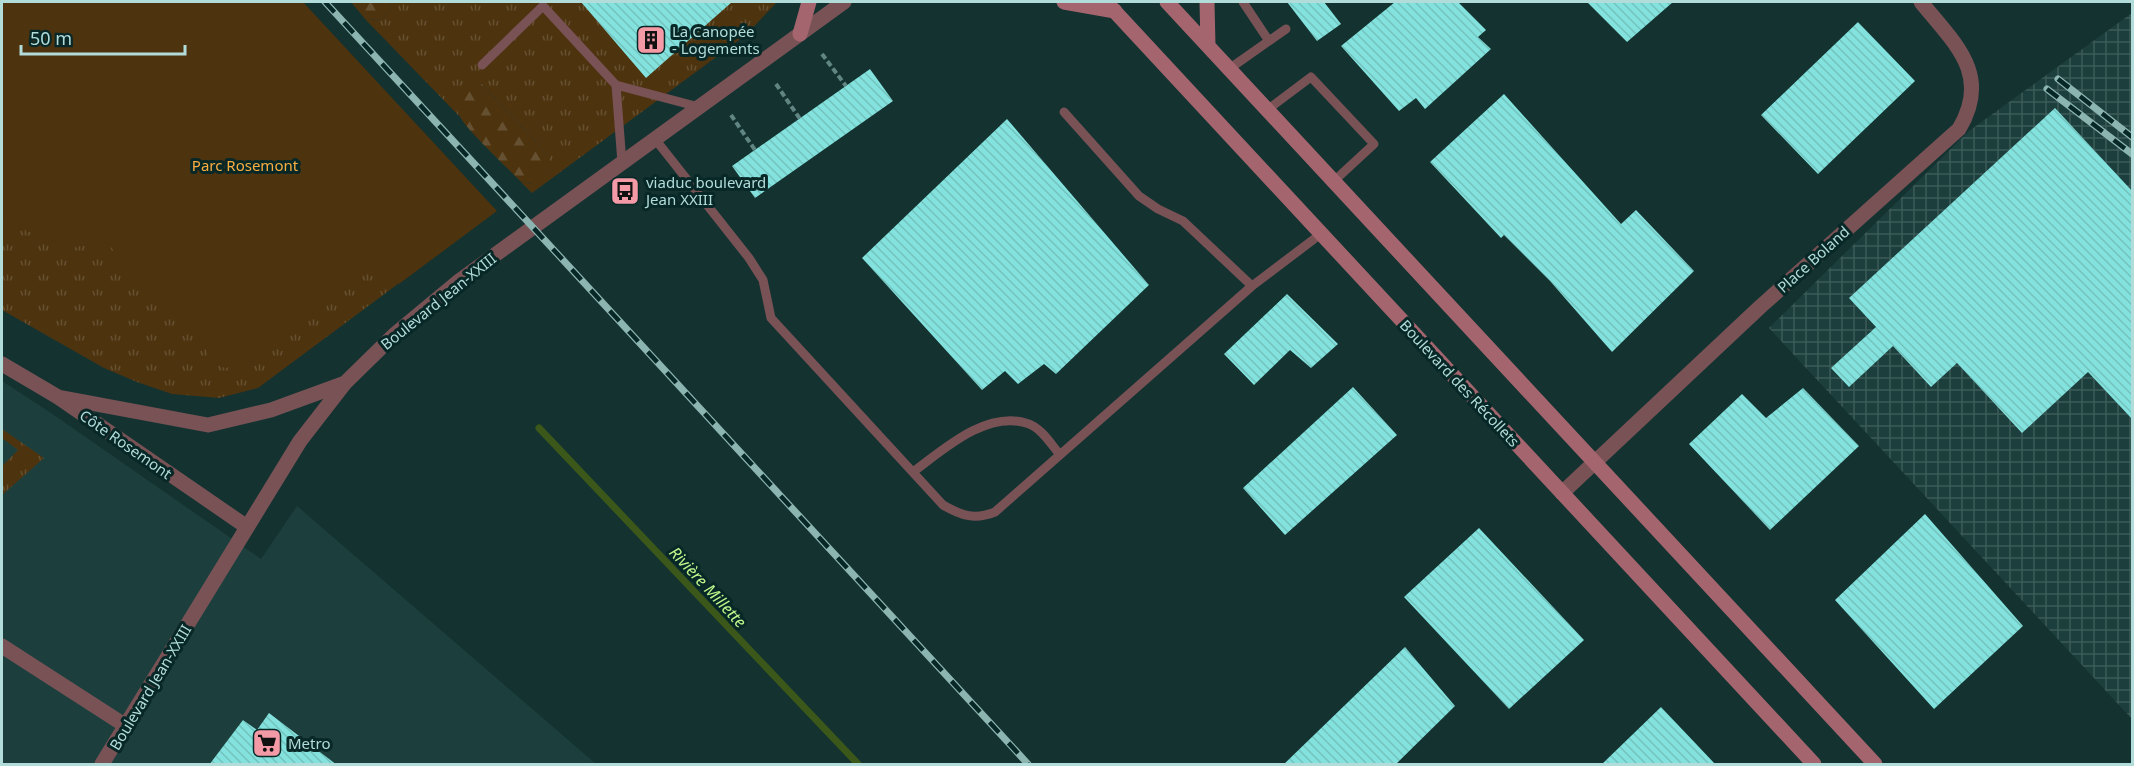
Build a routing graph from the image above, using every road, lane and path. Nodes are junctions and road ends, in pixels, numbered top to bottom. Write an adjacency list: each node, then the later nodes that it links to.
1 (809, 2): 10 (main road)
2 (844, 2): 10 (street, Boulevard Jean-XXIII)
3 (1064, 2): 8 (main road)
4 (1167, 2): 12 (main road)
5 (1207, 2): 12 (main road)
6 (1243, 2): 11 (lane)
7 (1921, 2): 34 (street, Place Boland)
8 (1110, 6): 28 (main road, Boulevard des Récollets)
9 (1286, 29): 11 (lane)
10 (800, 34): 19 (street, Boulevard Jean-XXIII)
11 (1269, 41): 15 (lane)
12 (1208, 46): 15 (main road)
13 (822, 54): 18 (path)
14 (482, 65): 17 (lane)
15 (1229, 69): 20 (main road)
16 (776, 84): 23 (path)
17 (616, 85): 19 (lane); 26 (lane)
18 (846, 87)
19 (699, 107): 24 (street, Boulevard Jean-XXIII)
20 (1267, 110): 27 (main road); 27 (lane)
21 (1064, 112): 29 (lane)
22 (731, 115): 25 (path)
23 (800, 118)
24 (656, 139): 26 (street, Boulevard Jean-XXIII); 35 (lane)
25 (755, 150)
26 (622, 163): 31 (street, Boulevard Jean-XXIII)
27 (1334, 182): 34 (main road)
28 (1322, 233): 29 (lane); 36 (main road, Boulevard des Récollets)
29 (1252, 286): 33 (lane)
30 (2, 364): 32 (street, Côte Rosemont)
31 (345, 383): 32 (street); 37 (street, Boulevard Jean-XXIII)
32 (58, 397): 37 (street, Côte Rosemont)
33 (1060, 455): 35 (lane); 35 (lane)
34 (1594, 462): 36 (street, Place Boland); 42 (main road)
35 (913, 472)
36 (1562, 493): 41 (main road, Boulevard des Récollets)
37 (247, 528): 39 (street, Boulevard Jean-XXIII)
38 (2, 646): 39 (street)
39 (126, 726): 40 (street, Boulevard Jean-XXIII)
40 (102, 765)
41 (1814, 765)
42 (1875, 765)

